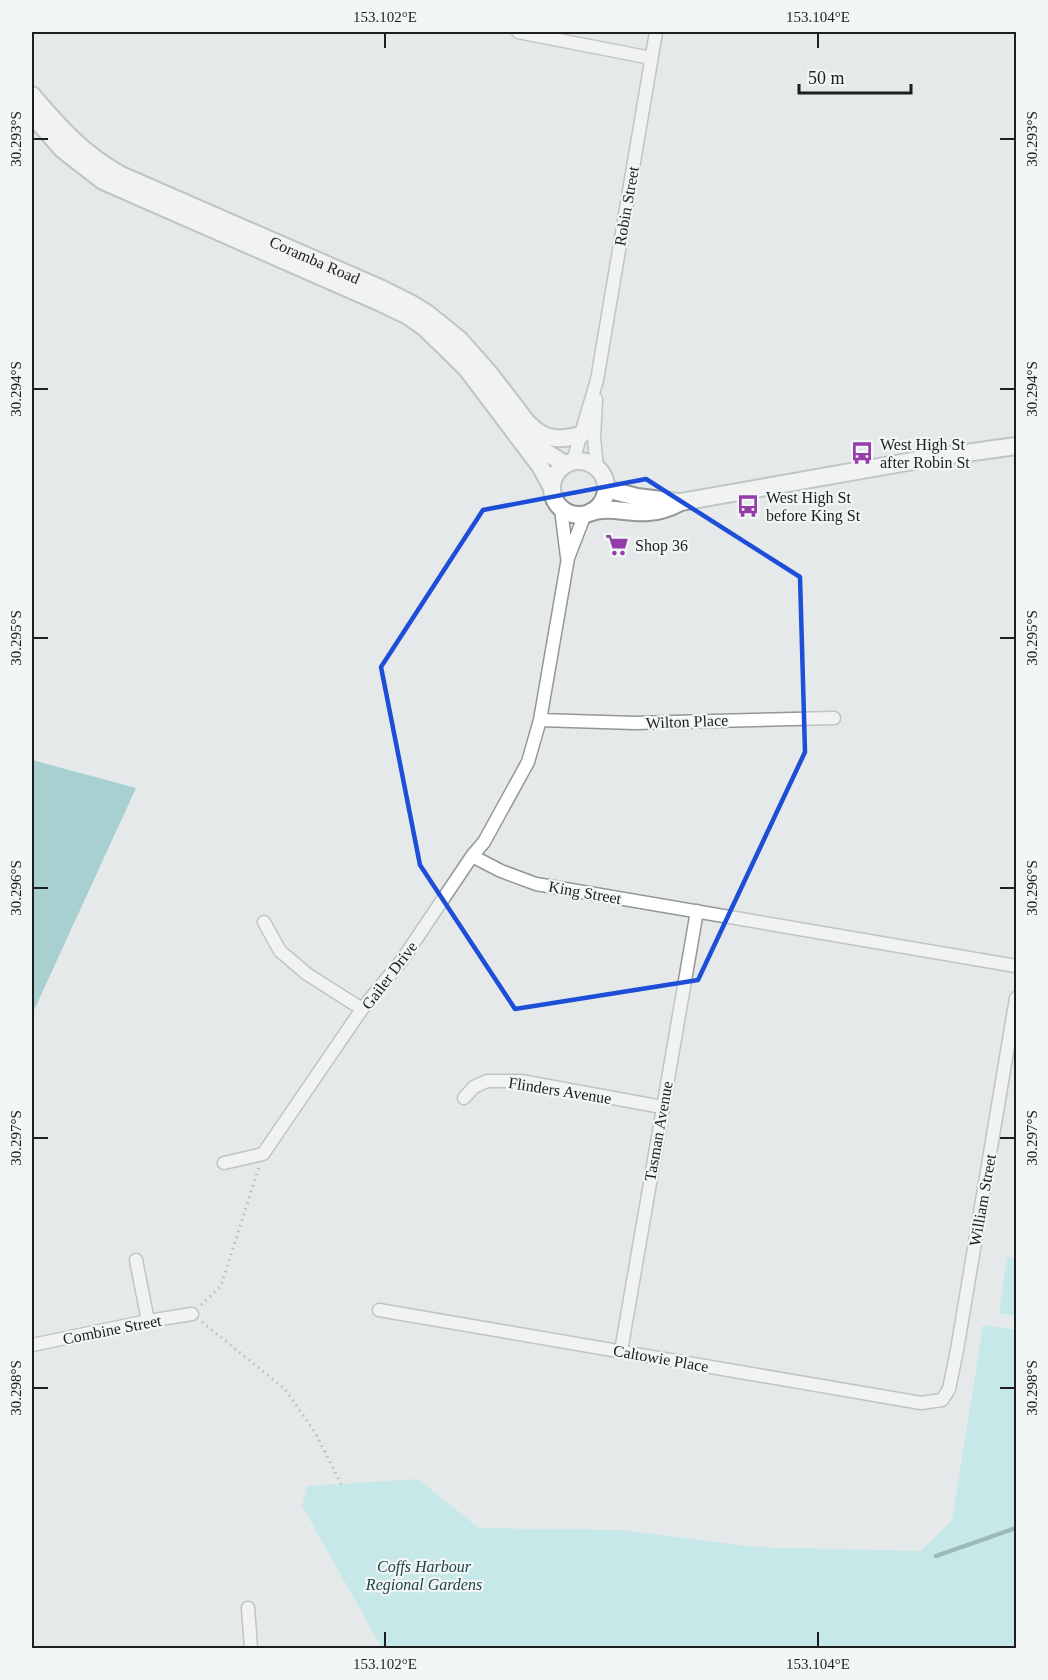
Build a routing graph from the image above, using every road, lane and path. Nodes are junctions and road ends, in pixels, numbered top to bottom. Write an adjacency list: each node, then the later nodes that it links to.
1 (518, 32): 3 (street)
2 (656, 32): 3 (street, Robin Street)
3 (651, 58): 6 (street, Robin Street)
4 (32, 95): 7 (main road, Coramba Road)
5 (32, 115): 12 (main road, Coramba Road)
6 (597, 380): 8 (street, Robin Street); 11 (street, Robin Street)
7 (529, 425): 8 (main road); 10 (main road, Coramba Road)
8 (581, 435): 10 (street, Robin Street)
9 (1017, 446): 14 (main road)
10 (569, 463): 11 (main road); 12 (main road)
11 (597, 468): 13 (main road)
12 (552, 486): 15 (main road)
13 (606, 489): 14 (main road); 16 (main road)
14 (681, 502): 16 (main road)
15 (561, 508): 16 (main road); 17 (street)
16 (588, 513): 17 (street)
17 (568, 558): 19 (street)
18 (834, 718): 19 (street, Wilton Place)
19 (540, 720): 20 (street)
20 (472, 856): 21 (street, King Street); 25 (street, Gailer Drive)
21 (697, 911): 23 (street, King Street); 27 (street, Tasman Avenue)
22 (264, 922): 25 (street)
23 (1017, 966)
24 (1017, 998): 36 (street, William Street)
25 (362, 1009): 28 (street, Gailer Drive)
26 (464, 1098): 27 (street, Flinders Avenue)
27 (662, 1107): 35 (street, Tasman Avenue)
28 (263, 1154): 29 (street); 32 (path)
29 (224, 1163)
30 (136, 1260): 33 (street)
31 (379, 1310): 35 (street, Caltowie Place)
32 (192, 1314): 33 (street, Combine Street); 37 (path)
33 (148, 1321): 34 (street, Combine Street)
34 (32, 1345)
35 (621, 1351): 36 (street, Caltowie Place)
36 (942, 1400)
37 (341, 1484)
38 (248, 1608): 39 (street)
39 (251, 1648)

